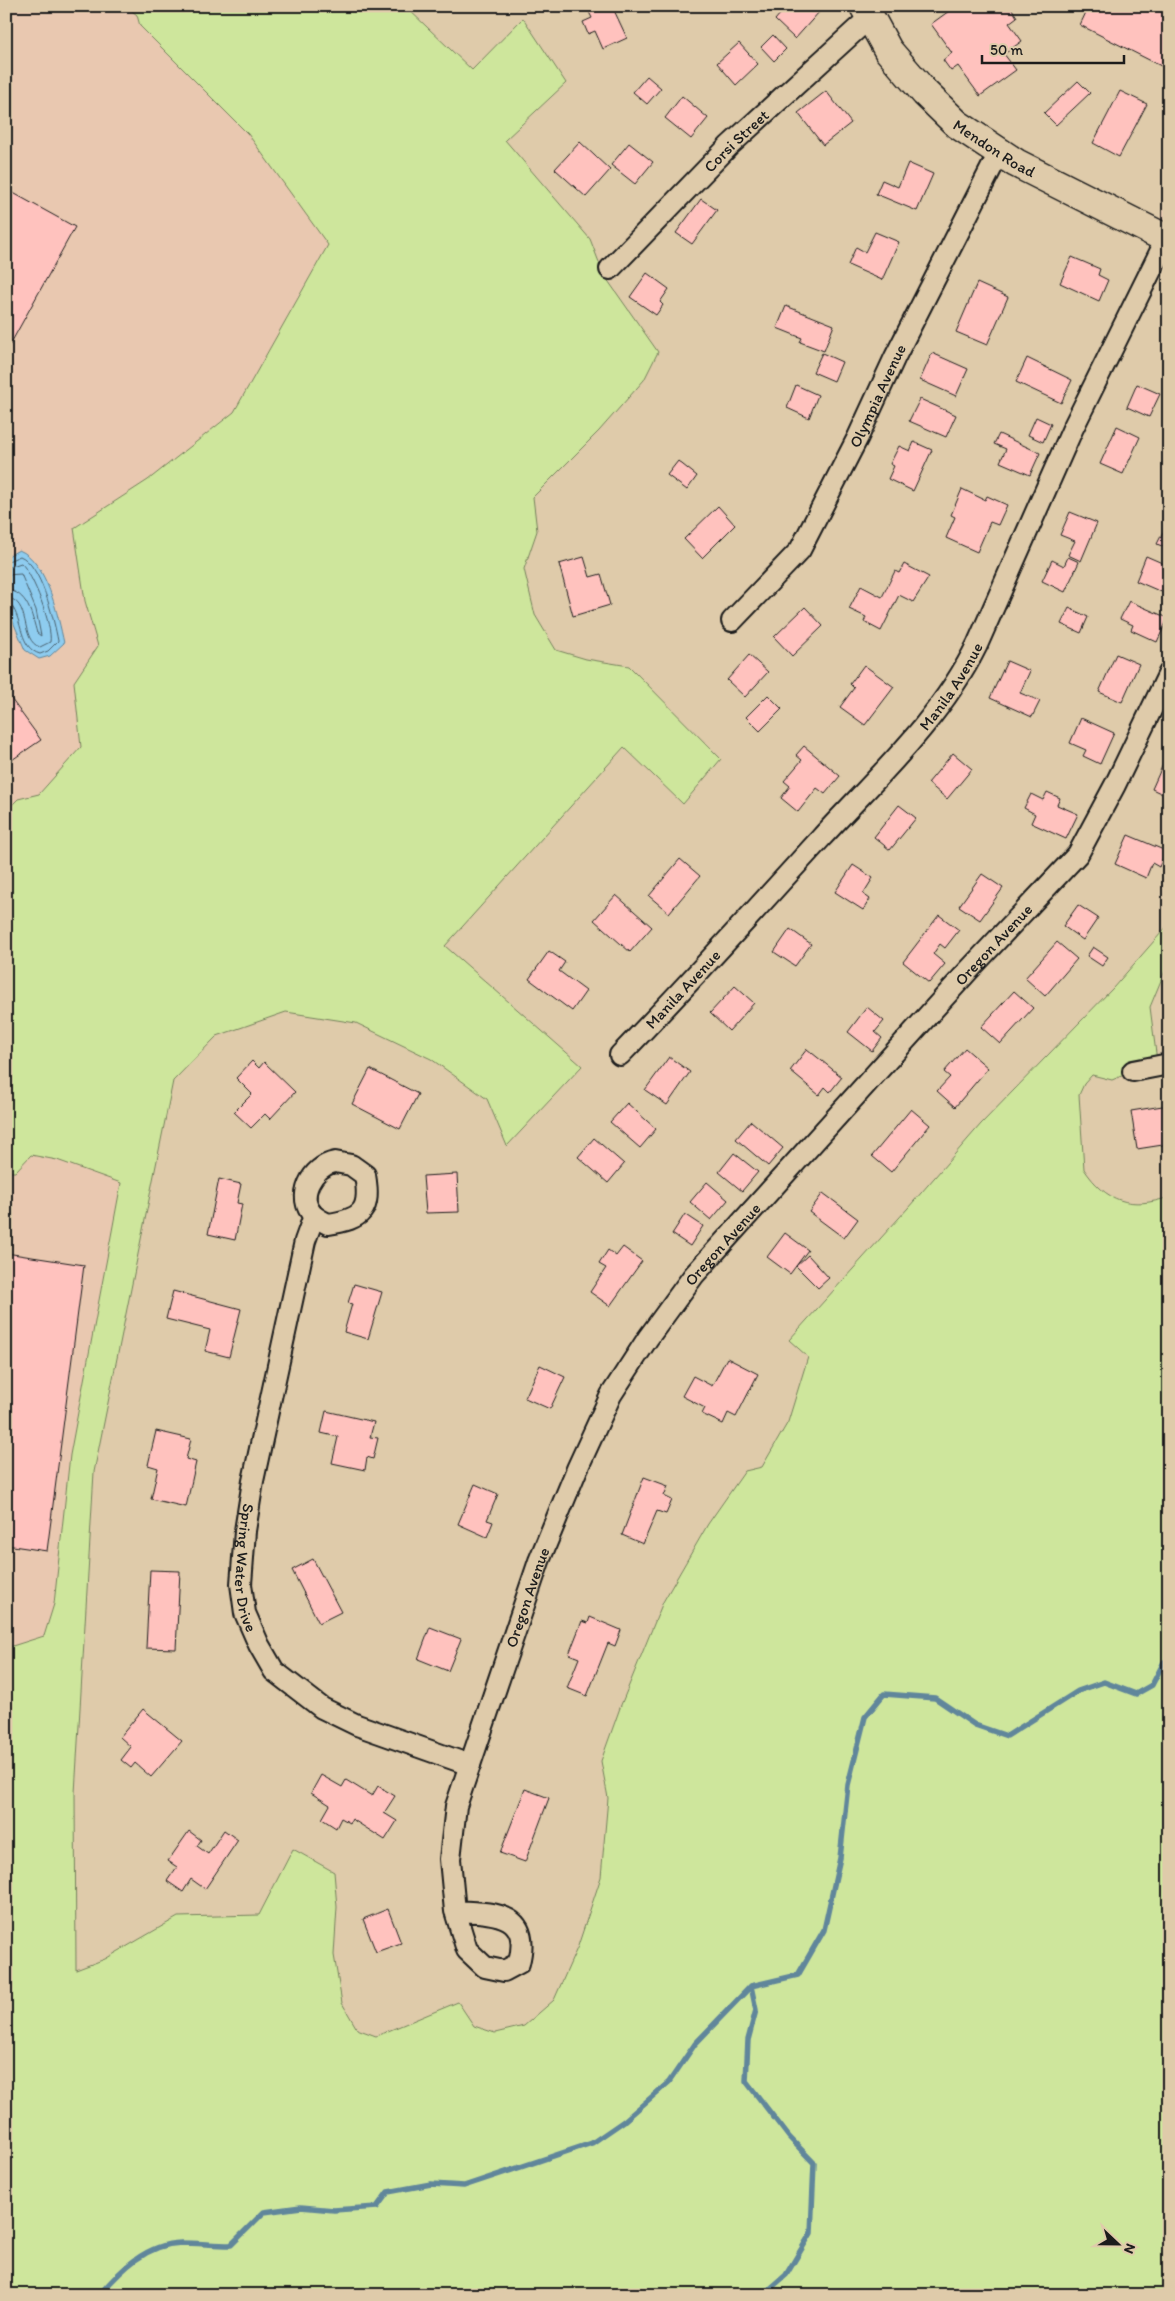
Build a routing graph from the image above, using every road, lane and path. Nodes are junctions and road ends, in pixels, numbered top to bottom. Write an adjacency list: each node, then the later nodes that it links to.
1 (866, 12): 2 (main road, Mendon Road); 4 (street, Corsi Street)
2 (999, 153): 3 (main road, Mendon Road); 5 (street, Olympia Avenue)
3 (1168, 238): 7 (street, Manila Avenue)
4 (610, 268)
5 (732, 621)
6 (1169, 673): 11 (street, Oregon Avenue)
7 (620, 1055)
8 (1169, 1064): 9 (street)
9 (1133, 1071)
10 (314, 1216): 11 (street, Spring Water Drive)
11 (470, 1765): 12 (street, Oregon Avenue)
12 (455, 1911)

